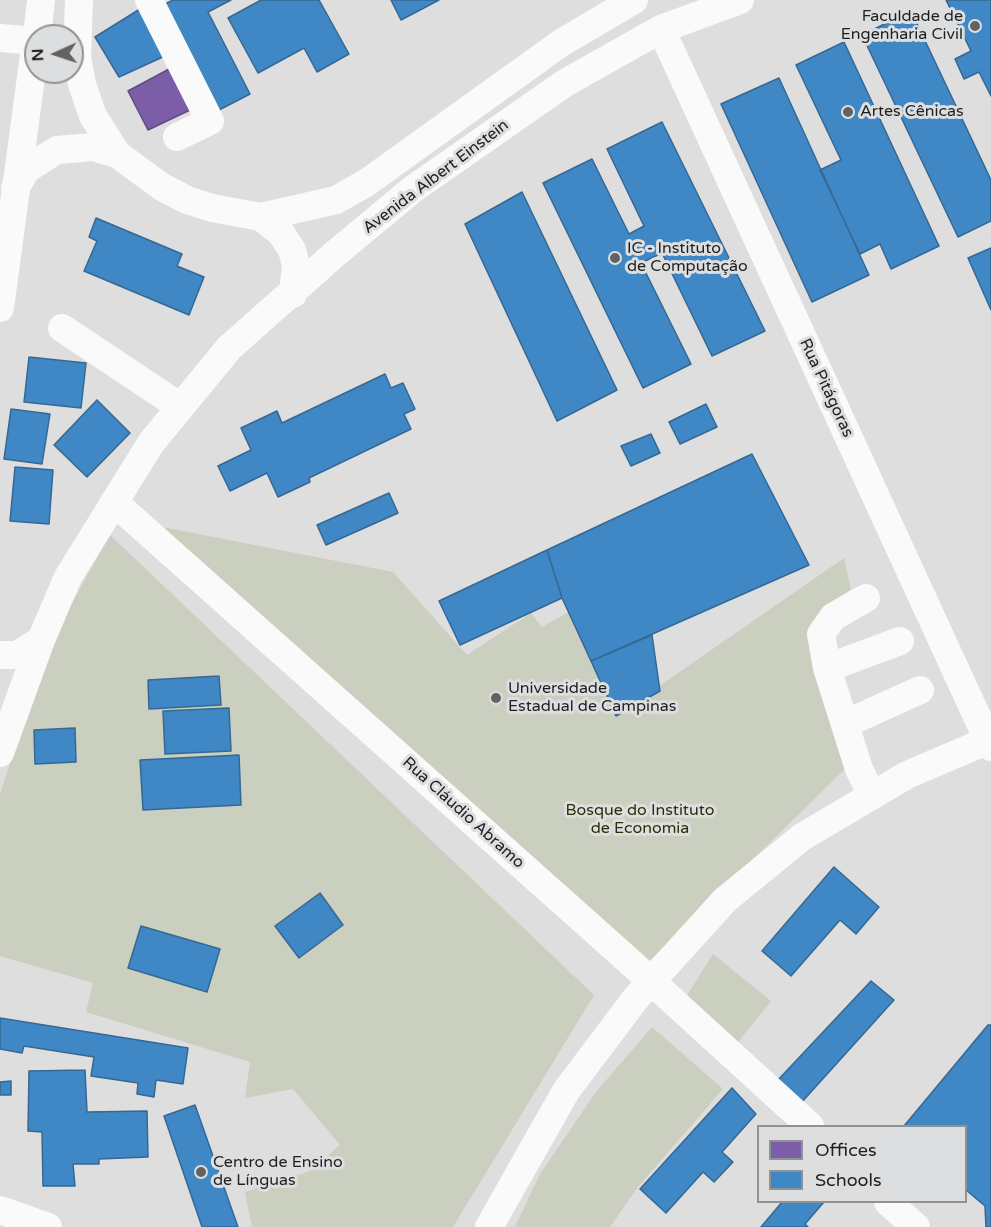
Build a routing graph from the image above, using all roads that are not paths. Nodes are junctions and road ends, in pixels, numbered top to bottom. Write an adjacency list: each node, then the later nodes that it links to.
1 (41, 0): 8 (street)
2 (79, 0): 15 (street)
3 (149, 0): 14 (street)
4 (634, 0): 7 (street)
5 (740, 0): 6 (street, Avenida Albert Einstein)
6 (713, 4): 9 (street, Avenida Albert Einstein)
7 (604, 18): 12 (street); 16 (street)
8 (38, 24)
9 (661, 29): 12 (street, Avenida Albert Einstein); 32 (street, Rua Pitágoras)
10 (0, 38): 11 (street)
11 (24, 39)
12 (626, 48): 18 (street, Avenida Albert Einstein)
13 (29, 84): 17 (street)
14 (177, 137)
15 (117, 154): 17 (street); 19 (street)
16 (396, 159): 18 (street); 19 (street)
17 (14, 189): 21 (street)
18 (413, 189): 20 (street, Avenida Albert Einstein)
19 (261, 218): 20 (street)
20 (293, 294): 23 (street, Avenida Albert Einstein)
21 (0, 308)
22 (62, 328): 23 (street)
23 (179, 406): 24 (street, Avenida Albert Einstein)
24 (114, 502): 26 (street, Avenida Albert Einstein); 35 (street, Rua Cláudio Abramo)
25 (866, 598): 29 (street)
26 (41, 640): 28 (street); 33 (street, Avenida Albert Einstein)
27 (900, 641): 29 (street)
28 (0, 655)
29 (827, 668): 31 (street)
30 (920, 690): 31 (street)
31 (845, 724): 34 (street)
32 (990, 742): 34 (street)
33 (0, 753)
34 (872, 796): 35 (street)
35 (651, 980): 36 (street, Rua Cláudio Abramo); 40 (street)
36 (809, 1125)
37 (889, 1203): 41 (street)
38 (0, 1210): 39 (street)
39 (48, 1227)
40 (489, 1227)
41 (916, 1227)

